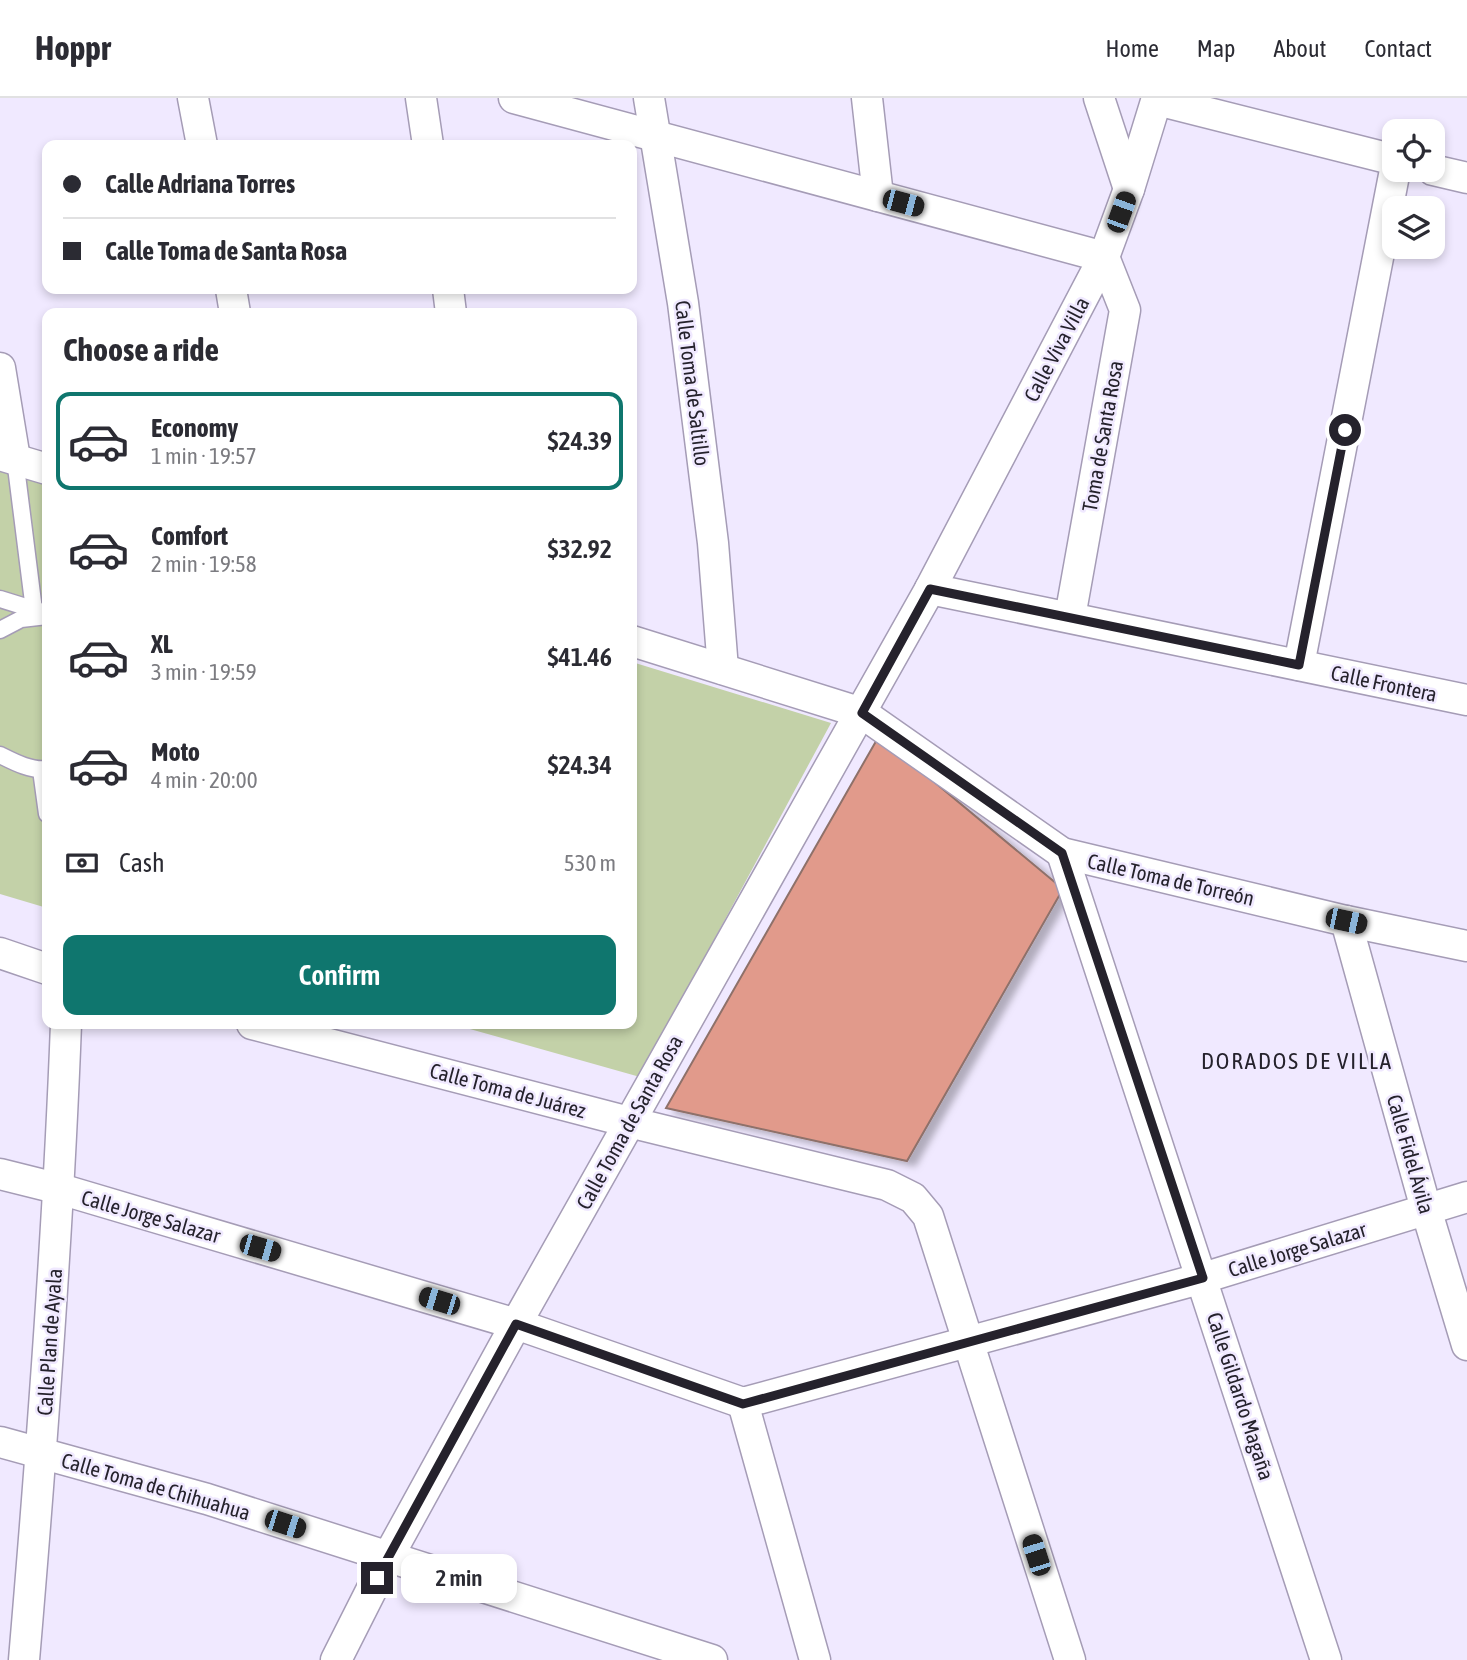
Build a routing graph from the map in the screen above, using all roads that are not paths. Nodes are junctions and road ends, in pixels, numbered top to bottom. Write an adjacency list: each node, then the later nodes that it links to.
1 (193, 98): 9 (street)
2 (421, 98): 10 (street)
3 (514, 98): 8 (street)
4 (649, 98): 8 (street, Calle Toma de Saltillo)
5 (867, 98): 16 (street)
6 (1099, 98): 15 (street)
7 (1157, 99): 11 (street); 15 (street, Calle Viva Villa)
8 (654, 136): 16 (street); 30 (street, Calle Toma de Saltillo)
9 (201, 140)
10 (427, 140)
11 (1382, 157)
12 (1445, 173): 13 (street)
13 (1467, 178)
14 (1393, 182): 29 (street)
15 (1129, 189): 17 (street, Calle Viva Villa)
16 (878, 196): 17 (street)
17 (1104, 257): 21 (street, Calle Viva Villa); 26 (street, Toma de Santa Rosa)
18 (0, 368): 19 (street)
19 (7, 457): 20 (street); 23 (lane)
20 (42, 468)
21 (930, 589): 26 (street, Calle Frontera); 32 (street, Calle Toma de Santa Rosa)
22 (0, 599): 24 (lane)
23 (42, 609)
24 (42, 613)
25 (42, 613): 27 (lane)
26 (1070, 617): 29 (street, Calle Frontera)
27 (0, 629)
28 (637, 643): 30 (street, Calle Toma de Torreón)
29 (1299, 665): 31 (street, Calle Frontera)
30 (723, 669): 32 (street, Calle Toma de Torreón)
31 (1467, 699)
32 (862, 713): 35 (street, Calle Toma de Torreón); 42 (street, Calle Toma de Santa Rosa)
33 (5, 759): 34 (lane)
34 (42, 768)
35 (1062, 853): 36 (street, Calle Toma de Torreón); 47 (street, Calle Gildardo Magaña)
36 (1346, 921): 37 (street, Calle Toma de Torreón); 46 (street, Calle Fidel Ávila)
37 (1467, 946)
38 (0, 953): 39 (street)
39 (42, 967)
40 (66, 1029): 44 (street, Calle Plan de Ayala)
41 (271, 1029): 42 (street, Calle Toma de Juárez)
42 (629, 1122): 48 (street, Calle Toma de Santa Rosa); 49 (street, Calle Toma de Juárez)
43 (0, 1174): 44 (street, Calle Jorge Salazar)
44 (60, 1189): 48 (street, Calle Jorge Salazar); 53 (street, Calle Plan de Ayala)
45 (1467, 1197): 46 (street, Calle Jorge Salazar)
46 (1426, 1209): 47 (street, Calle Jorge Salazar); 50 (street, Calle Fidel Ávila)
47 (1203, 1278): 49 (street, Calle Jorge Salazar); 60 (street, Calle Gildardo Magaña)
48 (516, 1324): 51 (street, Calle Jorge Salazar); 54 (street, Calle Toma de Santa Rosa)
49 (968, 1343): 51 (street, Calle Jorge Salazar); 59 (street, Calle Toma de Juárez)
50 (1467, 1345)
51 (743, 1404): 58 (street)
52 (0, 1441): 53 (street, Calle Toma de Chihuahua)
53 (42, 1454): 54 (street, Calle Toma de Chihuahua); 55 (street, Calle Plan de Ayala)
54 (388, 1557): 56 (street, Calle Toma de Santa Rosa); 57 (street, Calle Toma de Chihuahua)
55 (24, 1660)
56 (336, 1660)
57 (712, 1660)
58 (815, 1660)
59 (1070, 1660)
60 (1326, 1660)

